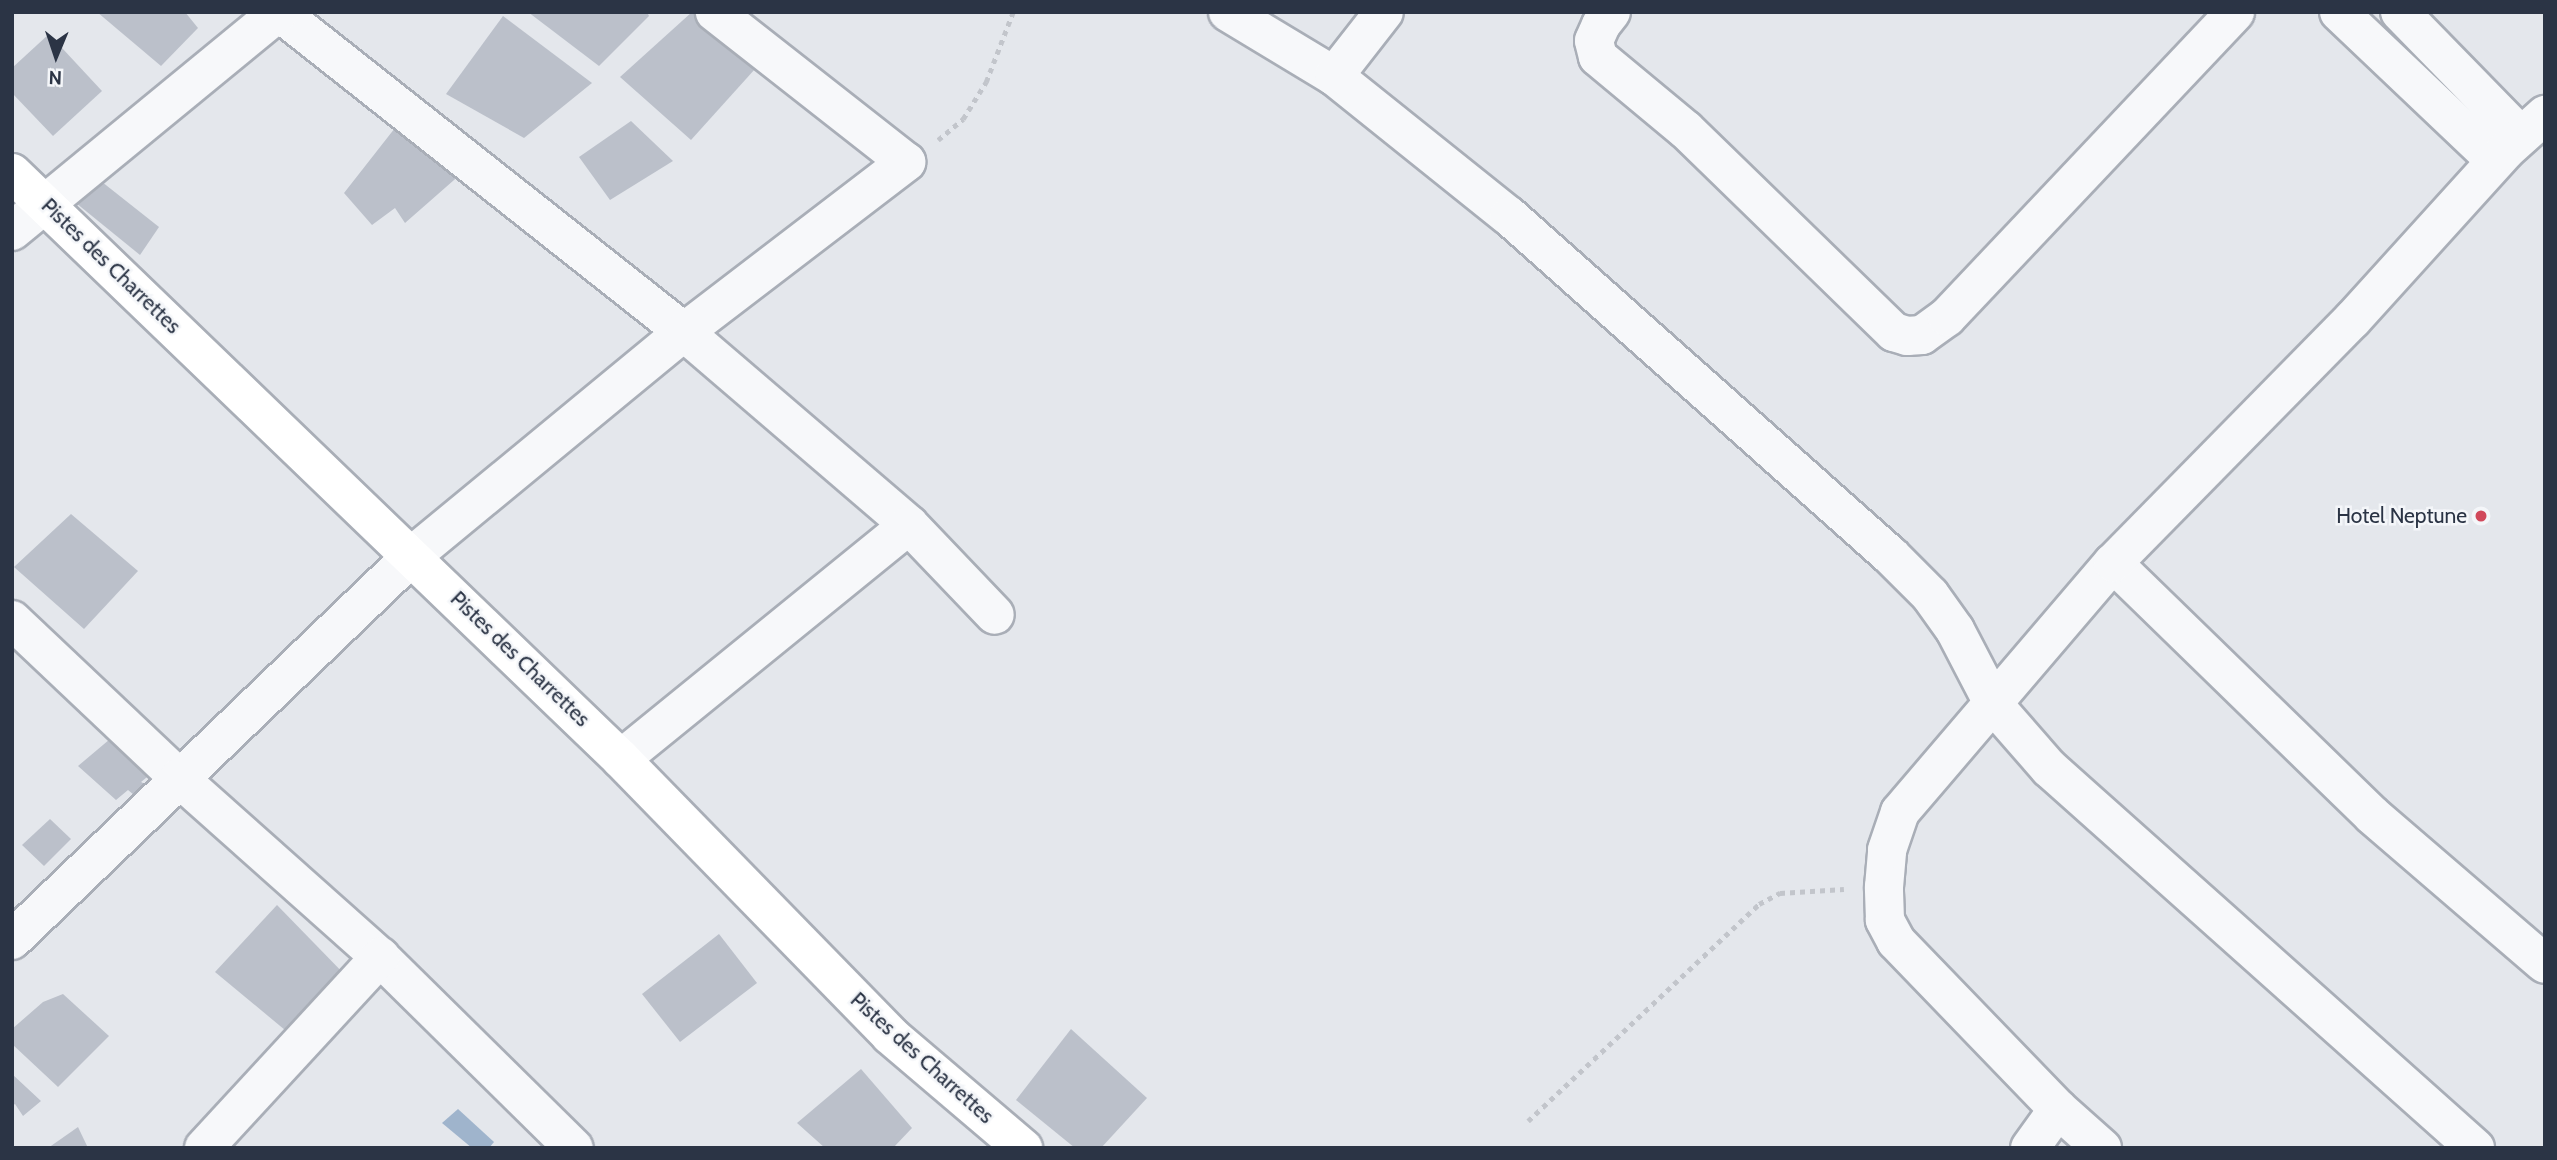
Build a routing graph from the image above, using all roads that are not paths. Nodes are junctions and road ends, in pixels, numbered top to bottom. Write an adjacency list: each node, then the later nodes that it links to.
1 (279, 12): 12 (street); 14 (street)
2 (715, 12): 14 (street)
3 (1228, 12): 9 (street)
4 (1384, 12): 9 (street)
5 (1611, 12): 6 (street)
6 (2235, 12)
7 (2339, 12): 10 (street)
8 (2400, 12): 10 (street)
9 (1334, 76): 20 (street)
10 (2521, 137): 17 (street)
11 (12, 173): 12 (main road, Pistes des Charrettes)
12 (45, 202): 13 (street); 16 (main road, Pistes des Charrettes)
13 (12, 231)
14 (684, 332): 15 (street); 16 (street)
15 (909, 524): 18 (street); 21 (street)
16 (414, 555): 21 (main road, Pistes des Charrettes); 22 (street)
17 (2113, 563): 20 (street); 25 (street)
18 (995, 615)
19 (12, 620): 22 (street)
20 (1994, 705): 26 (street); 32 (street)
21 (621, 759): 29 (main road, Pistes des Charrettes)
22 (178, 778): 23 (street); 24 (street)
23 (12, 940)
24 (380, 957): 27 (street); 28 (street)
25 (2545, 964)
26 (2058, 1109): 30 (street); 31 (street)
27 (204, 1148)
28 (574, 1148)
29 (1023, 1148)
30 (2030, 1148)
31 (2102, 1148)
32 (2475, 1148)

